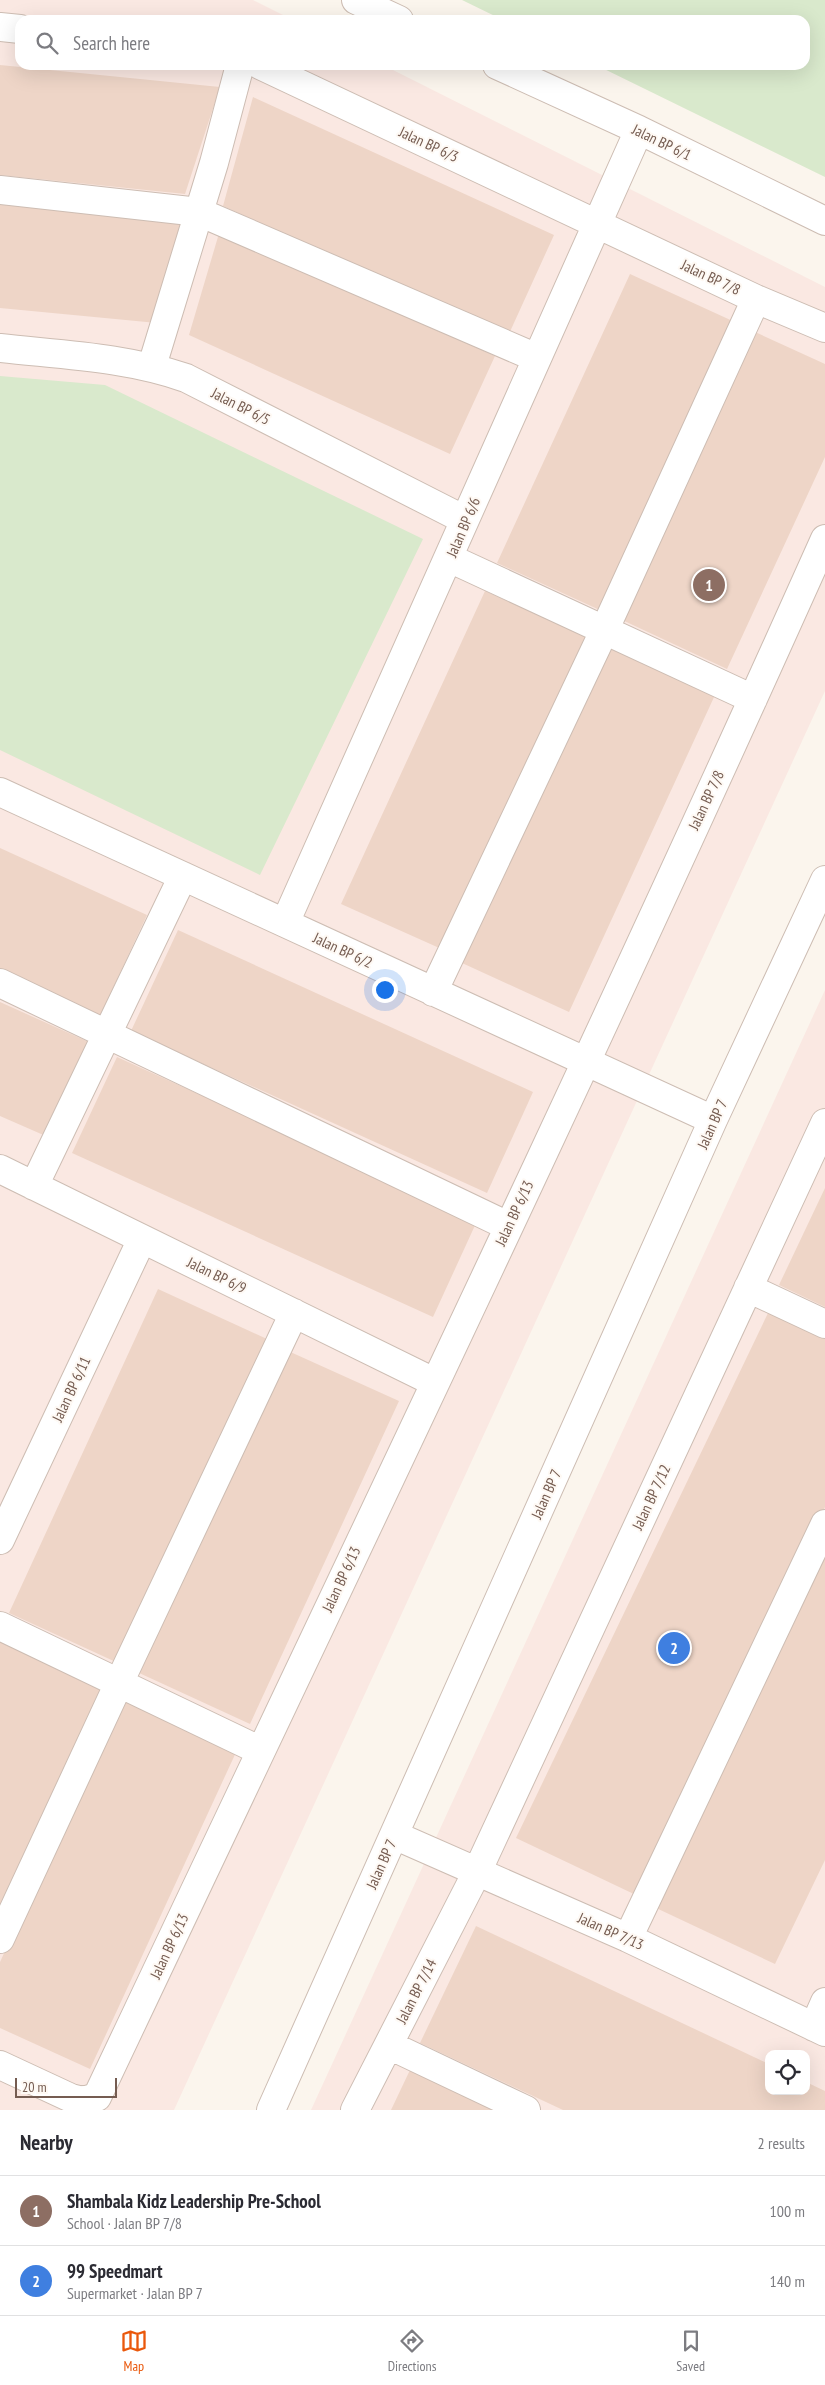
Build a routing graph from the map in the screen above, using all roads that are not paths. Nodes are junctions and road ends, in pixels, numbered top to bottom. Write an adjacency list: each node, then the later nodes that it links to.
1 (356, 0): 2 (street)
2 (388, 15)
3 (0, 27): 4 (street)
4 (15, 28)
5 (239, 70): 10 (street)
6 (271, 70): 12 (street, Jalan BP 6/3)
7 (508, 70): 8 (street, Jalan BP 6/1)
8 (639, 130): 11 (street, Jalan BP 6/1); 12 (street, Jalan BP 6/6)
9 (0, 190): 10 (street)
10 (199, 212): 16 (street); 17 (street)
11 (825, 221)
12 (597, 223): 13 (street, Jalan BP 7/8); 16 (street, Jalan BP 6/6)
13 (756, 299): 14 (street, Jalan BP 7/8); 21 (street)
14 (825, 328)
15 (0, 348): 17 (street, Jalan BP 6/5)
16 (537, 358): 18 (street, Jalan BP 6/6)
17 (152, 366): 18 (street, Jalan BP 6/5)
18 (465, 520): 20 (street, Jalan BP 6/6)
19 (825, 538): 22 (street, Jalan BP 7/8)
20 (449, 558): 21 (street); 26 (street, Jalan BP 6/6)
21 (604, 631): 22 (street); 28 (street)
22 (753, 699): 30 (street, Jalan BP 7/8)
23 (0, 792): 24 (street, Jalan BP 6/2)
24 (183, 876): 26 (street, Jalan BP 6/2); 29 (street)
25 (825, 880): 31 (street, Jalan BP 7)
26 (285, 922): 28 (street, Jalan BP 6/2)
27 (0, 983): 29 (street)
28 (433, 992): 30 (street, Jalan BP 6/2)
29 (107, 1034): 34 (street); 35 (street)
30 (585, 1061): 31 (street, Jalan BP 6/2); 35 (street, Jalan BP 6/13)
31 (713, 1120): 46 (street, Jalan BP 7)
32 (825, 1123): 37 (street, Jalan BP 7/12)
33 (0, 1169): 34 (street, Jalan BP 6/9)
34 (34, 1186): 36 (street, Jalan BP 6/9)
35 (508, 1226): 40 (street, Jalan BP 6/13)
36 (142, 1238): 38 (street, Jalan BP 6/9); 42 (street, Jalan BP 6/11)
37 (748, 1288): 39 (street); 47 (street, Jalan BP 7/12)
38 (294, 1313): 40 (street, Jalan BP 6/9); 44 (street)
39 (825, 1324)
40 (434, 1382): 45 (street, Jalan BP 6/13)
41 (825, 1524): 48 (street)
42 (0, 1540)
43 (0, 1626): 44 (street)
44 (118, 1683): 45 (street); 49 (street)
45 (261, 1751): 53 (street, Jalan BP 6/13)
46 (394, 1835): 47 (street, Jalan BP 7/13); 54 (street, Jalan BP 7)
47 (477, 1872): 48 (street, Jalan BP 7/13); 52 (street, Jalan BP 7/14)
48 (628, 1938): 51 (street, Jalan BP 7/13)
49 (0, 1939)
50 (825, 2002): 51 (street)
51 (819, 2030)
52 (389, 2045): 55 (street, Jalan BP 7/14); 56 (street)
53 (0, 2065)
54 (271, 2110)
55 (355, 2110)
56 (526, 2110)

